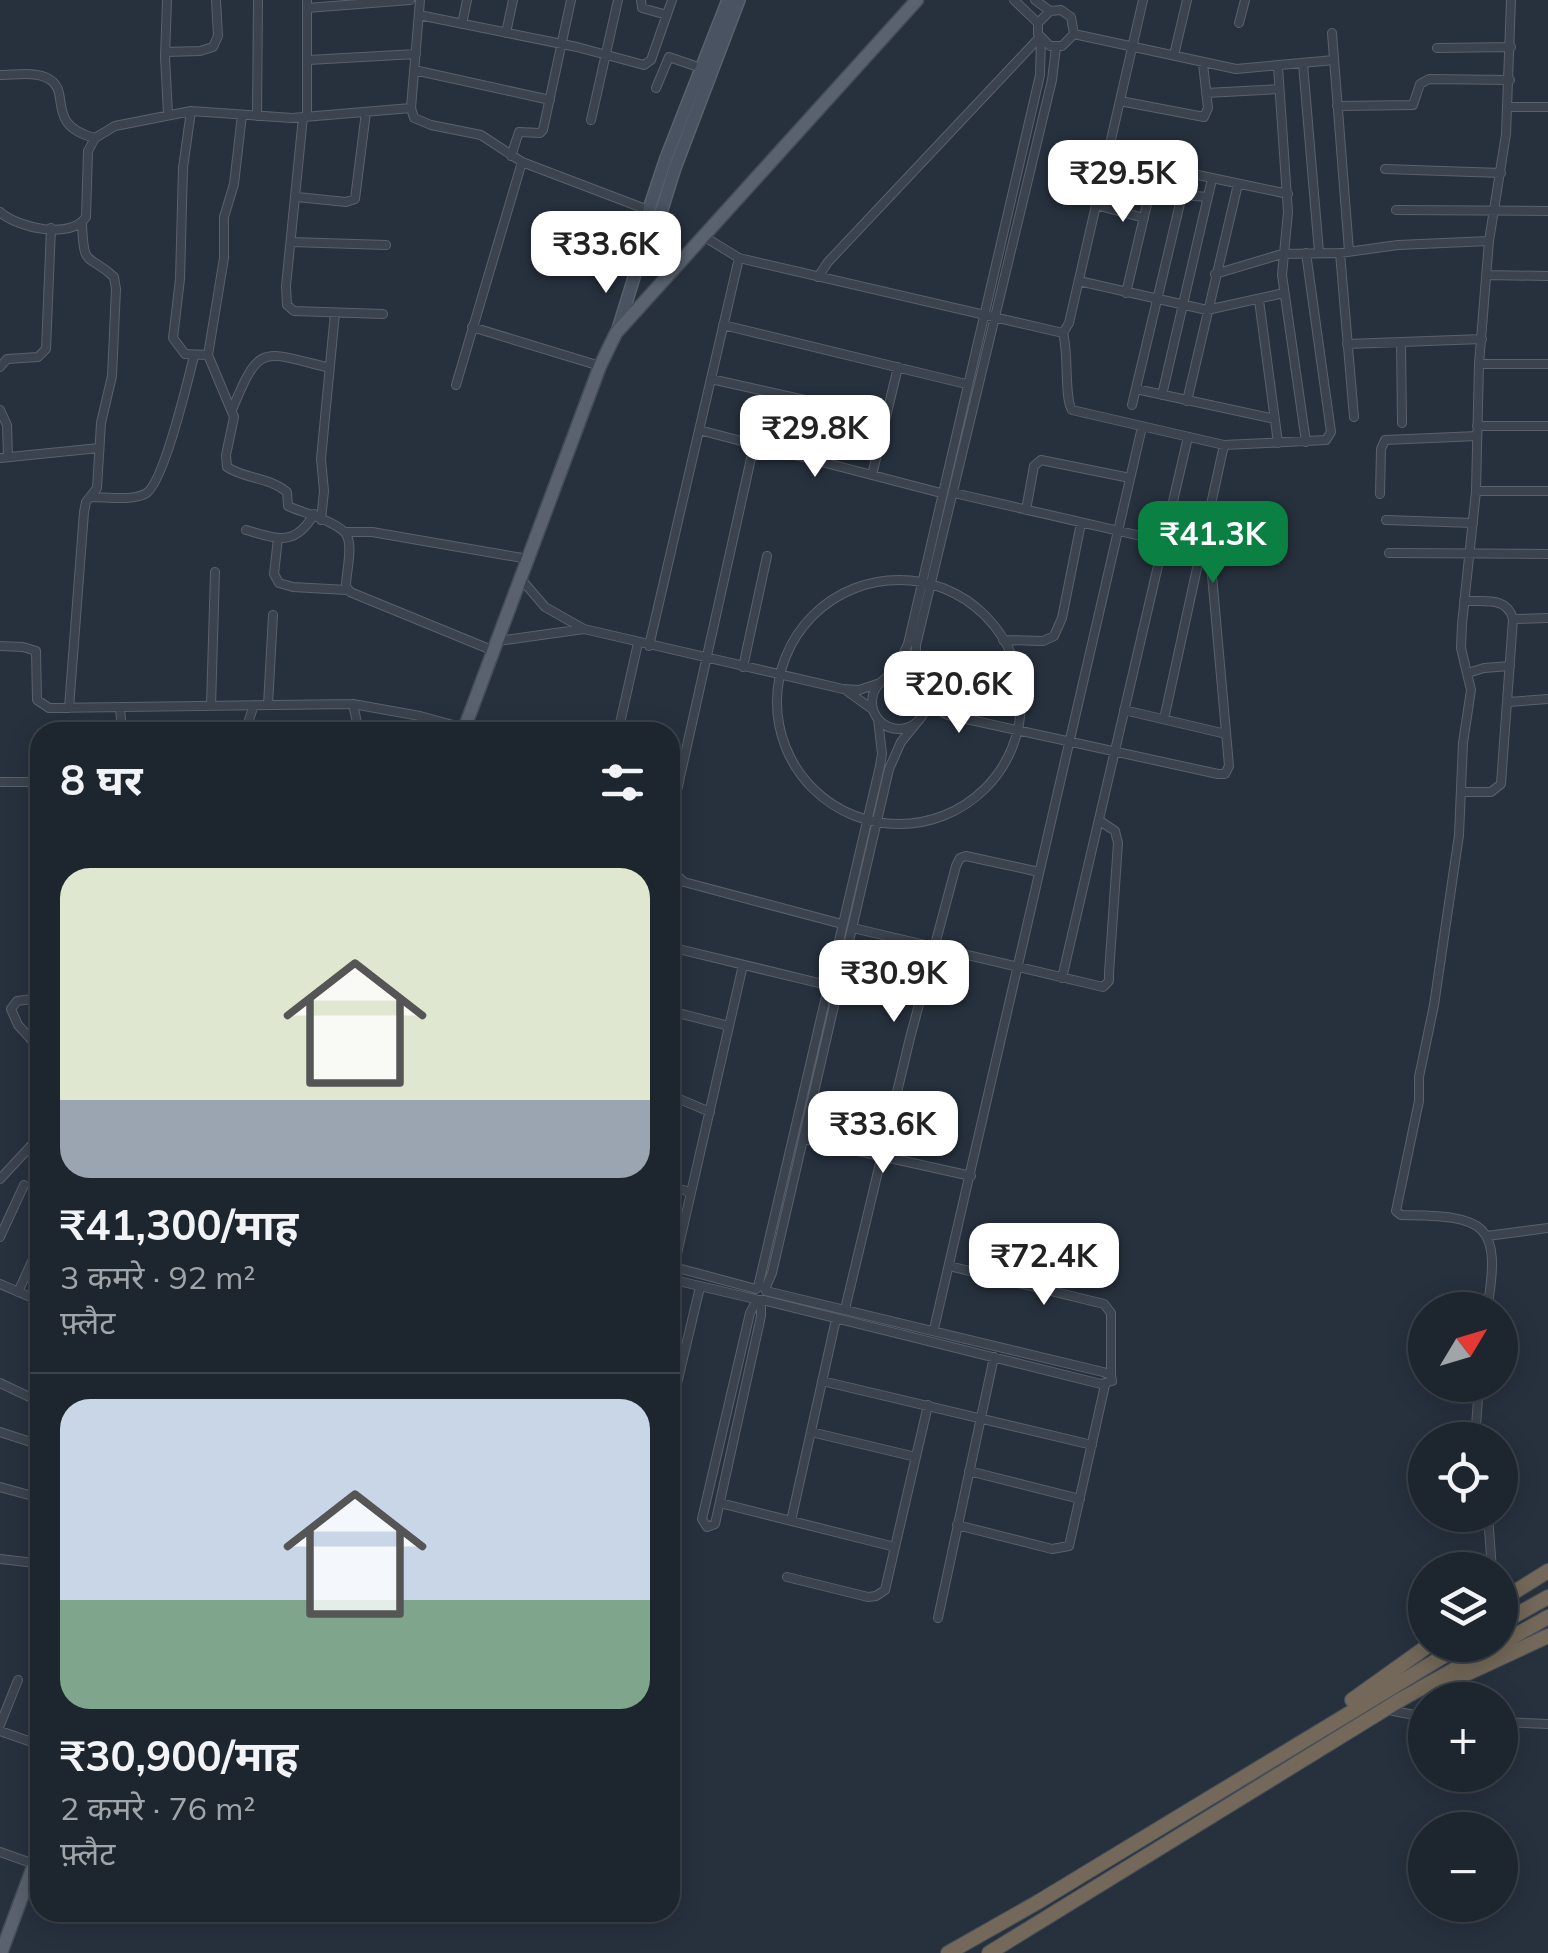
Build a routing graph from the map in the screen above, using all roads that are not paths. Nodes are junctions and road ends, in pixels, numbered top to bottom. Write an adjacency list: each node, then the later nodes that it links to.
1 (167, 0): 39 (street)
2 (216, 0): 39 (street)
3 (258, 0): 65 (street)
4 (410, 0): 22 (street)
5 (420, 0): 25 (street)
6 (467, 0): 29 (street)
7 (513, 0): 30 (street)
8 (571, 0): 34 (street)
9 (618, 0): 41 (street)
10 (641, 0): 26 (street)
11 (672, 0): 26 (street)
12 (728, 0): 48 (street)
13 (739, 0): 98 (street)
14 (917, 0): 89 (main road)
15 (1014, 0): 27 (street)
16 (1036, 0): 23 (street)
17 (1072, 0): 24 (street)
18 (1143, 0): 35 (street)
19 (1187, 0): 42 (street)
20 (1245, 0): 28 (street)
21 (1511, 0): 38 (street)
22 (308, 4): 43 (street)
23 (1050, 11): 24 (street); 27 (street)
24 (1068, 14): 31 (street)
25 (419, 15): 29 (street); 40 (street)
26 (667, 16): 41 (street)
27 (1038, 23): 33 (street)
28 (1239, 23)
29 (462, 24): 30 (street)
30 (506, 33): 34 (street)
31 (1074, 34): 35 (street); 36 (street)
32 (1332, 34): 44 (street)
33 (1040, 38): 36 (street); 102 (street); 112 (street)
34 (562, 45): 41 (street); 55 (street)
35 (1132, 46): 42 (street); 56 (street)
36 (1056, 47): 113 (street)
37 (1437, 48): 38 (street)
38 (1511, 48): 51 (street)
39 (165, 52): 63 (street)
40 (416, 54): 43 (street); 49 (street)
41 (606, 55): 67 (street)
42 (1174, 55): 45 (street)
43 (308, 60): 66 (street)
44 (1334, 60): 46 (street); 57 (street)
45 (1203, 64): 47 (street); 54 (street)
46 (1303, 64): 47 (street); 94 (street)
47 (1278, 67): 53 (street)
48 (701, 68): 52 (street); 81 (street)
49 (414, 70): 55 (street); 60 (street)
50 (0, 75): 68 (street)
51 (1510, 80): 57 (street); 58 (street)
52 (656, 88)
53 (1280, 90): 54 (street); 77 (street)
54 (1206, 93): 56 (street)
55 (550, 100): 69 (street)
56 (1120, 102): 70 (street)
57 (1338, 106): 95 (street)
58 (1508, 106): 59 (street); 74 (street)
59 (1548, 107)
60 (411, 108): 62 (street); 69 (street)
61 (191, 111): 63 (street); 64 (street); 122 (street)
62 (366, 112): 66 (street); 78 (street)
63 (168, 114): 68 (street)
64 (242, 115): 65 (street); 121 (street)
65 (257, 116): 66 (street)
66 (305, 117): 78 (street)
67 (591, 120)
68 (95, 138): 87 (street)
69 (511, 156): 71 (street)
70 (1108, 156): 72 (street); 80 (street)
71 (522, 162): 81 (street); 115 (street)
72 (1156, 166): 75 (street); 86 (street)
73 (1385, 170): 74 (street)
74 (1502, 173): 84 (street)
75 (1212, 179): 76 (street); 79 (street)
76 (1238, 184): 77 (street); 99 (street)
77 (1288, 194): 96 (street)
78 (296, 197): 91 (street)
79 (1208, 197): 106 (street); 108 (street)
80 (1096, 205): 86 (street); 103 (street)
81 (648, 210): 98 (street)
82 (1396, 210): 84 (street)
83 (1548, 210): 84 (street)
84 (1495, 211): 90 (street)
85 (0, 212): 88 (street)
86 (1144, 218): 104 (street)
87 (82, 224): 88 (street); 151 (street)
88 (51, 228): 123 (street)
89 (703, 236): 97 (street); 117 (main road)
90 (1489, 241): 95 (street); 100 (street)
91 (291, 242): 92 (street); 110 (street)
92 (386, 245)
93 (1306, 252): 94 (street); 96 (street); 147 (street)
94 (1319, 252): 95 (street)
95 (1344, 252): 120 (street)
96 (1282, 254): 99 (street); 105 (street)
97 (738, 258): 102 (street); 114 (street)
98 (636, 271): 117 (street)
99 (1215, 274): 109 (street)
100 (1486, 275): 101 (street); 118 (street)
101 (1548, 276)
102 (818, 277): 112 (street)
103 (1079, 281): 104 (street); 116 (street)
104 (1126, 293): 106 (street)
105 (1284, 293): 107 (street); 147 (street)
106 (1158, 300): 108 (street); 132 (street)
107 (1259, 300): 109 (street); 140 (street)
108 (1183, 306): 109 (street); 133 (street)
109 (1207, 310): 134 (street)
110 (335, 312): 111 (street); 128 (street)
111 (383, 314)
112 (982, 316): 113 (street); 131 (street)
113 (996, 319): 116 (street); 158 (street)
114 (723, 326): 127 (street); 129 (street)
115 (472, 327): 126 (street); 130 (street)
116 (1063, 332): 143 (street)
117 (616, 333): 126 (main road)
118 (1482, 339): 119 (street); 124 (street)
119 (1401, 342): 120 (street); 141 (street)
120 (1347, 344): 138 (street)
121 (208, 354): 122 (street); 137 (street)
122 (194, 356): 160 (street)
123 (0, 364)
124 (1480, 364): 125 (street); 145 (street)
125 (1548, 364)
126 (600, 366): 176 (main road)
127 (898, 367): 131 (street); 139 (street)
128 (330, 368): 137 (street); 162 (street)
129 (710, 380): 139 (street); 144 (street)
130 (456, 384)
131 (966, 384): 157 (street)
132 (1136, 389): 133 (street); 135 (street)
133 (1162, 395): 134 (street)
134 (1187, 400): 140 (street)
135 (1132, 404)
136 (0, 410): 152 (street)
137 (232, 410): 162 (street)
138 (1354, 417)
139 (886, 418): 153 (street)
140 (1275, 420): 148 (street)
141 (1402, 423)
142 (1548, 426): 145 (street)
143 (1142, 428): 146 (street); 154 (street)
144 (698, 430): 149 (street); 193 (street)
145 (1477, 431): 156 (street); 159 (street)
146 (1188, 437): 150 (street); 170 (street)
147 (1306, 442): 148 (street)
148 (1278, 443): 150 (street)
149 (754, 445): 153 (street); 194 (street)
150 (1224, 445): 171 (street)
151 (99, 448): 152 (street); 160 (street)
152 (4, 458)
153 (872, 475): 157 (street)
154 (1130, 478): 161 (street); 167 (street)
155 (1548, 491): 156 (street)
156 (1476, 492): 165 (street)
157 (941, 493): 179 (street)
158 (954, 493): 161 (street); 180 (street)
159 (1380, 494)
160 (90, 497): 208 (street)
161 (1026, 510): 164 (street)
162 (318, 517): 168 (street); 169 (street)
163 (1386, 520): 165 (street)
164 (1081, 522): 167 (street); 189 (street)
165 (1474, 523): 174 (street)
166 (246, 530): 169 (street)
167 (1118, 531): 170 (street); 223 (street)
168 (345, 532): 176 (street); 181 (street)
169 (278, 538): 181 (street)
170 (1164, 542): 171 (street); 210 (street)
171 (1201, 552): 214 (street); 222 (street)
172 (1389, 553): 174 (street)
173 (1548, 554): 174 (street)
174 (1471, 555): 182 (street)
175 (767, 556): 196 (street)
176 (529, 559): 178 (main road)
177 (214, 572): 206 (street)
178 (521, 579): 183 (street); 192 (main road)
179 (922, 580): 180 (street); 198 (street); 199 (street)
180 (932, 584): 189 (street); 201 (street)
181 (347, 590): 192 (street)
182 (1464, 602): 186 (street); 197 (street)
183 (549, 610): 187 (street); 188 (street)
184 (273, 616): 205 (street)
185 (1548, 618): 186 (street)
186 (1514, 619): 195 (street)
187 (584, 629): 188 (street); 190 (street)
188 (544, 633): 192 (street)
189 (1003, 640): 221 (street)
190 (638, 643): 193 (street); 220 (street)
191 (0, 646): 208 (street)
192 (496, 646): 219 (main road)
193 (650, 646): 194 (street)
194 (707, 659): 196 (street); 225 (street)
195 (1510, 666): 197 (street); 203 (street)
196 (743, 667): 198 (street)
197 (1468, 673): 228 (street)
198 (779, 674): 200 (street); 229 (street)
199 (883, 681): 200 (street); 201 (street); 211 (street)
200 (843, 689): 211 (street)
201 (924, 692): 212 (street); 213 (street)
202 (1548, 699): 203 (street)
203 (1508, 702): 228 (street)
204 (353, 704): 205 (street); 217 (street); 218 (street)
205 (268, 705): 207 (street)
206 (211, 706): 207 (street); 209 (street)
207 (254, 706): 216 (street)
208 (68, 708): 209 (street)
209 (120, 708): 215 (street)
210 (1124, 710): 214 (street); 224 (street)
211 (876, 715): 213 (street); 229 (street)
212 (948, 715): 213 (street); 221 (street)
213 (921, 718): 231 (street)
214 (1164, 719): 222 (street)
215 (121, 722)
216 (248, 722)
217 (357, 722)
218 (436, 722)
219 (467, 722)
220 (620, 722)
221 (1019, 730): 223 (street); 231 (street)
222 (1226, 734): 224 (street)
223 (1069, 742): 224 (street); 232 (street)
224 (1114, 752): 230 (street)
225 (680, 778)
226 (0, 782): 227 (street)
227 (30, 782)
228 (1462, 792): 260 (street)
229 (866, 821): 231 (street); 234 (street)
230 (1100, 821): 240 (street); 240 (street)
231 (877, 823): 235 (street)
232 (1039, 872): 236 (street); 239 (street)
233 (680, 878): 234 (street)
234 (842, 924): 241 (street)
235 (853, 928): 236 (street); 250 (street)
236 (936, 948): 239 (street); 252 (street)
237 (680, 949): 238 (street)
238 (743, 964): 241 (street); 246 (street)
239 (1017, 966): 240 (street); 253 (street)
240 (1062, 978)
241 (827, 985): 270 (street)
242 (30, 1000): 244 (street)
243 (0, 1003): 244 (street)
244 (13, 1004): 247 (street)
245 (680, 1014): 246 (street)
246 (729, 1026): 249 (street)
247 (30, 1038)
248 (680, 1099): 249 (street)
249 (710, 1112): 257 (street)
250 (804, 1139): 252 (street); 270 (street)
251 (30, 1147): 254 (street)
252 (881, 1156): 253 (street); 272 (street)
253 (970, 1176): 263 (street)
254 (0, 1179)
255 (24, 1184): 261 (street)
256 (680, 1189): 257 (street)
257 (691, 1192): 259 (street)
258 (1548, 1228): 260 (street)
259 (680, 1235)
260 (1487, 1236): 269 (street)
261 (0, 1237)
262 (30, 1266): 268 (street)
263 (949, 1266): 274 (street); 277 (street)
264 (680, 1269): 270 (street)
265 (680, 1281): 267 (street)
266 (0, 1284): 268 (street)
267 (700, 1286): 270 (street); 276 (street)
268 (18, 1292): 271 (street)
269 (1489, 1292)
270 (760, 1294): 272 (street); 273 (street); 293 (street); 293 (street)
271 (30, 1297)
272 (845, 1309): 274 (street)
273 (836, 1319): 275 (street); 278 (street)
274 (934, 1330): 277 (street)
275 (994, 1357): 280 (street); 283 (street)
276 (680, 1371)
277 (1111, 1376): 280 (street)
278 (822, 1380): 282 (street); 285 (street)
279 (0, 1383): 281 (street)
280 (1105, 1385): 287 (street)
281 (30, 1397)
282 (928, 1405): 283 (street); 288 (street)
283 (981, 1417): 287 (street); 289 (street)
284 (0, 1432): 286 (street)
285 (811, 1432): 288 (street); 294 (street)
286 (30, 1442)
287 (1092, 1445): 292 (street)
288 (916, 1457): 296 (street)
289 (969, 1471): 292 (street); 295 (street)
290 (0, 1487): 291 (street)
291 (30, 1495)
292 (1080, 1499): 295 (street)
293 (720, 1503): 294 (street)
294 (791, 1521): 296 (street)
295 (958, 1526): 305 (street)
296 (894, 1547): 300 (street)
297 (0, 1559): 298 (street)
298 (30, 1562)
299 (1548, 1571): 301 (highway)
300 (787, 1577)
301 (1518, 1590)
302 (1548, 1597): 303 (highway)
303 (1518, 1614)
304 (1548, 1616): 306 (highway)
305 (938, 1618)
306 (1518, 1633)
307 (1548, 1636): 312 (highway)
308 (1408, 1660): 319 (highway)
309 (1434, 1662): 319 (highway)
310 (1469, 1662): 318 (highway)
311 (18, 1680): 316 (street)
312 (1393, 1711): 313 (street); 318 (highway)
313 (1408, 1714)
314 (1518, 1723): 315 (street)
315 (1548, 1724)
316 (0, 1728): 317 (street)
317 (30, 1741)
318 (1319, 1751): 326 (highway)
319 (1254, 1770): 325 (highway)
320 (0, 1852): 321 (street)
321 (30, 1862)
322 (30, 1877): 323 (main road)
323 (5, 1925): 324 (main road)
324 (0, 1953)
325 (948, 1953)
326 (989, 1953)

